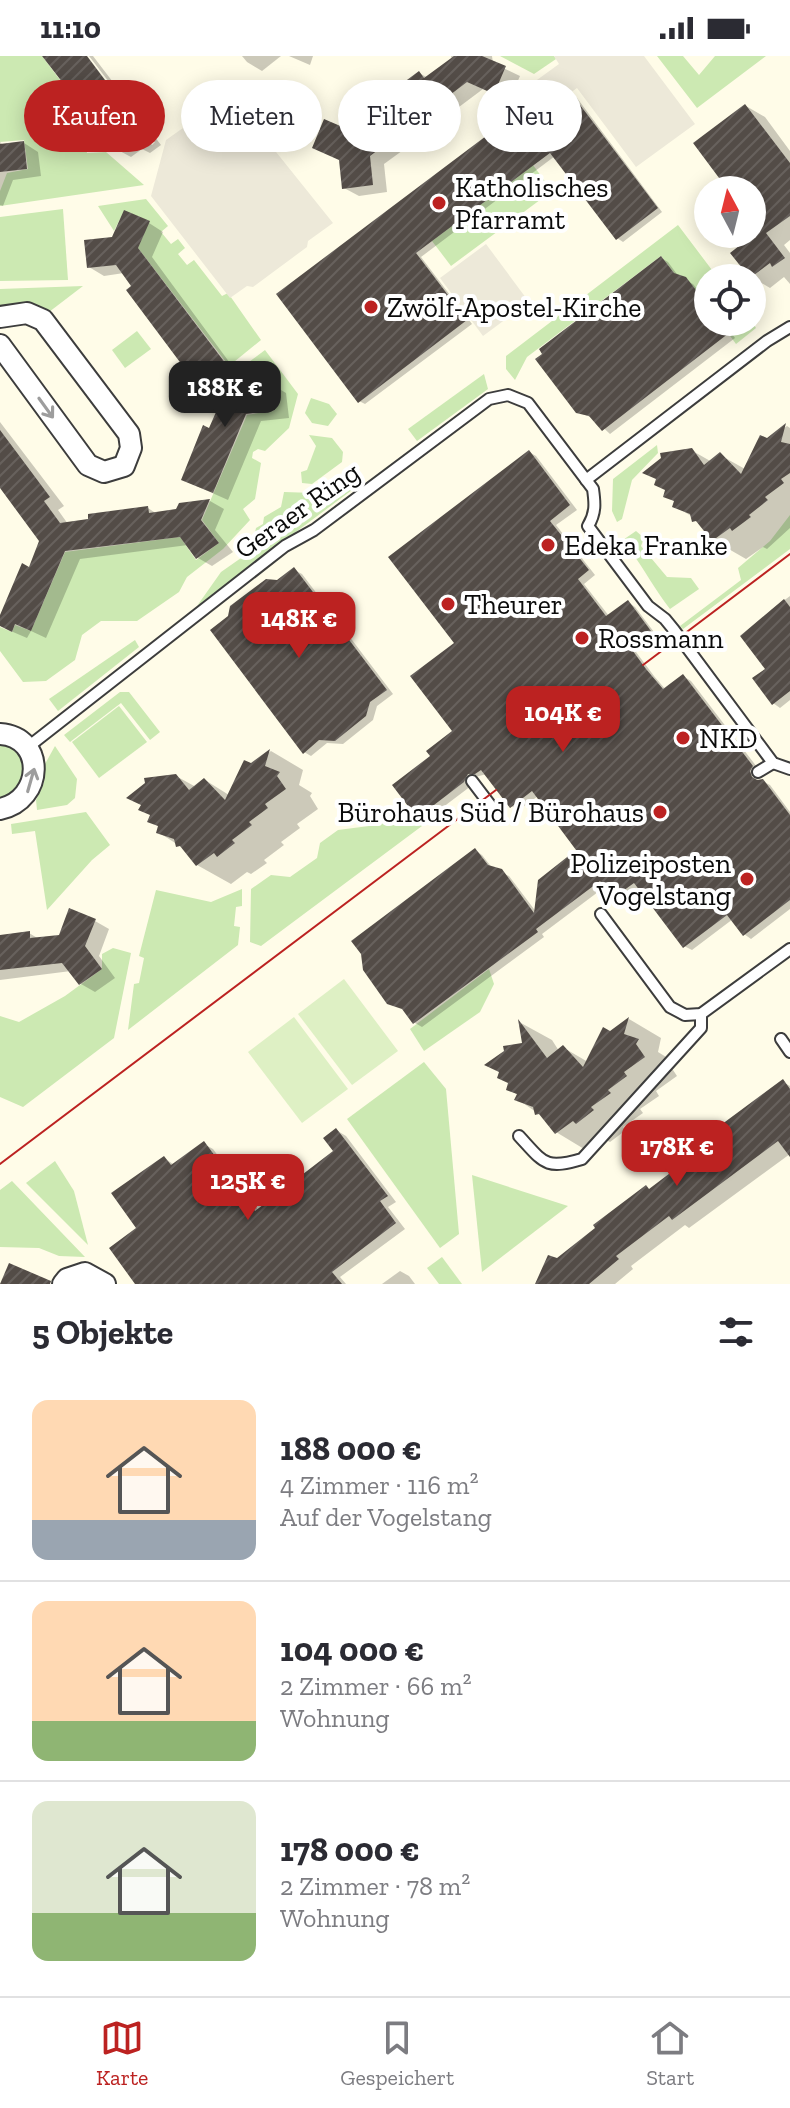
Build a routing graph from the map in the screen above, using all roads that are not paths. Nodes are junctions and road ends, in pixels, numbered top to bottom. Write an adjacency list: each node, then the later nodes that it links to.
1 (0, 317): 3 (street, one-way to 1)
2 (790, 327): 4 (lane)
3 (0, 345)
4 (586, 480): 6 (lane, Geraer Ring); 7 (lane, Geraer Ring)
5 (0, 734): 6 (street)
6 (28, 747): 11 (street, one-way to 6)
7 (773, 763): 8 (lane); 9 (lane)
8 (790, 769)
9 (758, 772)
10 (472, 781): 12 (lane)
11 (0, 809)
12 (494, 810)
13 (601, 914): 15 (lane)
14 (790, 949): 15 (lane)
15 (701, 1014): 18 (lane)
16 (781, 1039): 17 (lane)
17 (790, 1052)
18 (519, 1136)
19 (63, 1284): 20 (street)
20 (105, 1284)

